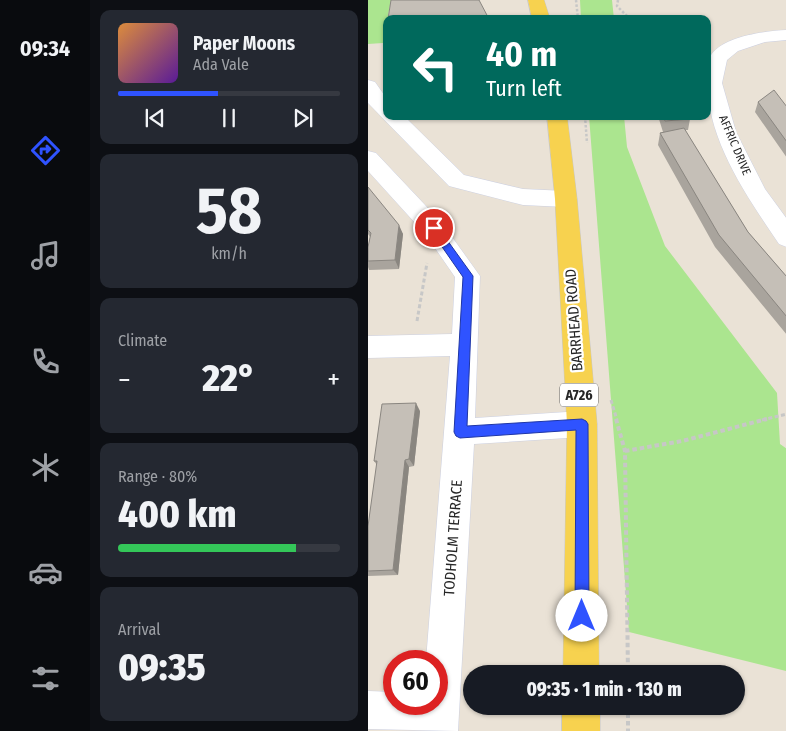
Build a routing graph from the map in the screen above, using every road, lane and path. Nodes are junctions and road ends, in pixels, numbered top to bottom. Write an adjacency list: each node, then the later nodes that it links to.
1 (536, 0): 4 (main road)
2 (576, 0): 5 (path)
3 (618, 0): 6 (path)
4 (540, 15)
5 (578, 15)
6 (626, 15)
7 (786, 35): 13 (street, AFFRIC DRIVE)
8 (396, 120): 11 (street)
9 (557, 120): 11 (main road, BARRHEAD ROAD / A726)
10 (368, 158): 12 (street, TODHOLM TERRACE)
11 (566, 199): 18 (main road, BARRHEAD ROAD / A726)
12 (434, 228): 14 (street, TODHOLM TERRACE); 15 (path)
13 (786, 238)
14 (464, 345): 15 (street); 19 (street, TODHOLM TERRACE)
15 (412, 346): 16 (street)
16 (368, 347)
17 (786, 414): 21 (path)
18 (582, 424): 19 (street); 20 (main road, BARRHEAD ROAD / A726)
19 (460, 432): 25 (street, TODHOLM TERRACE)
20 (581, 665)
21 (628, 665)
22 (368, 710): 25 (street)
23 (581, 715): 26 (main road)
24 (628, 715): 27 (path)
25 (440, 722)
26 (581, 731)
27 (628, 731)

